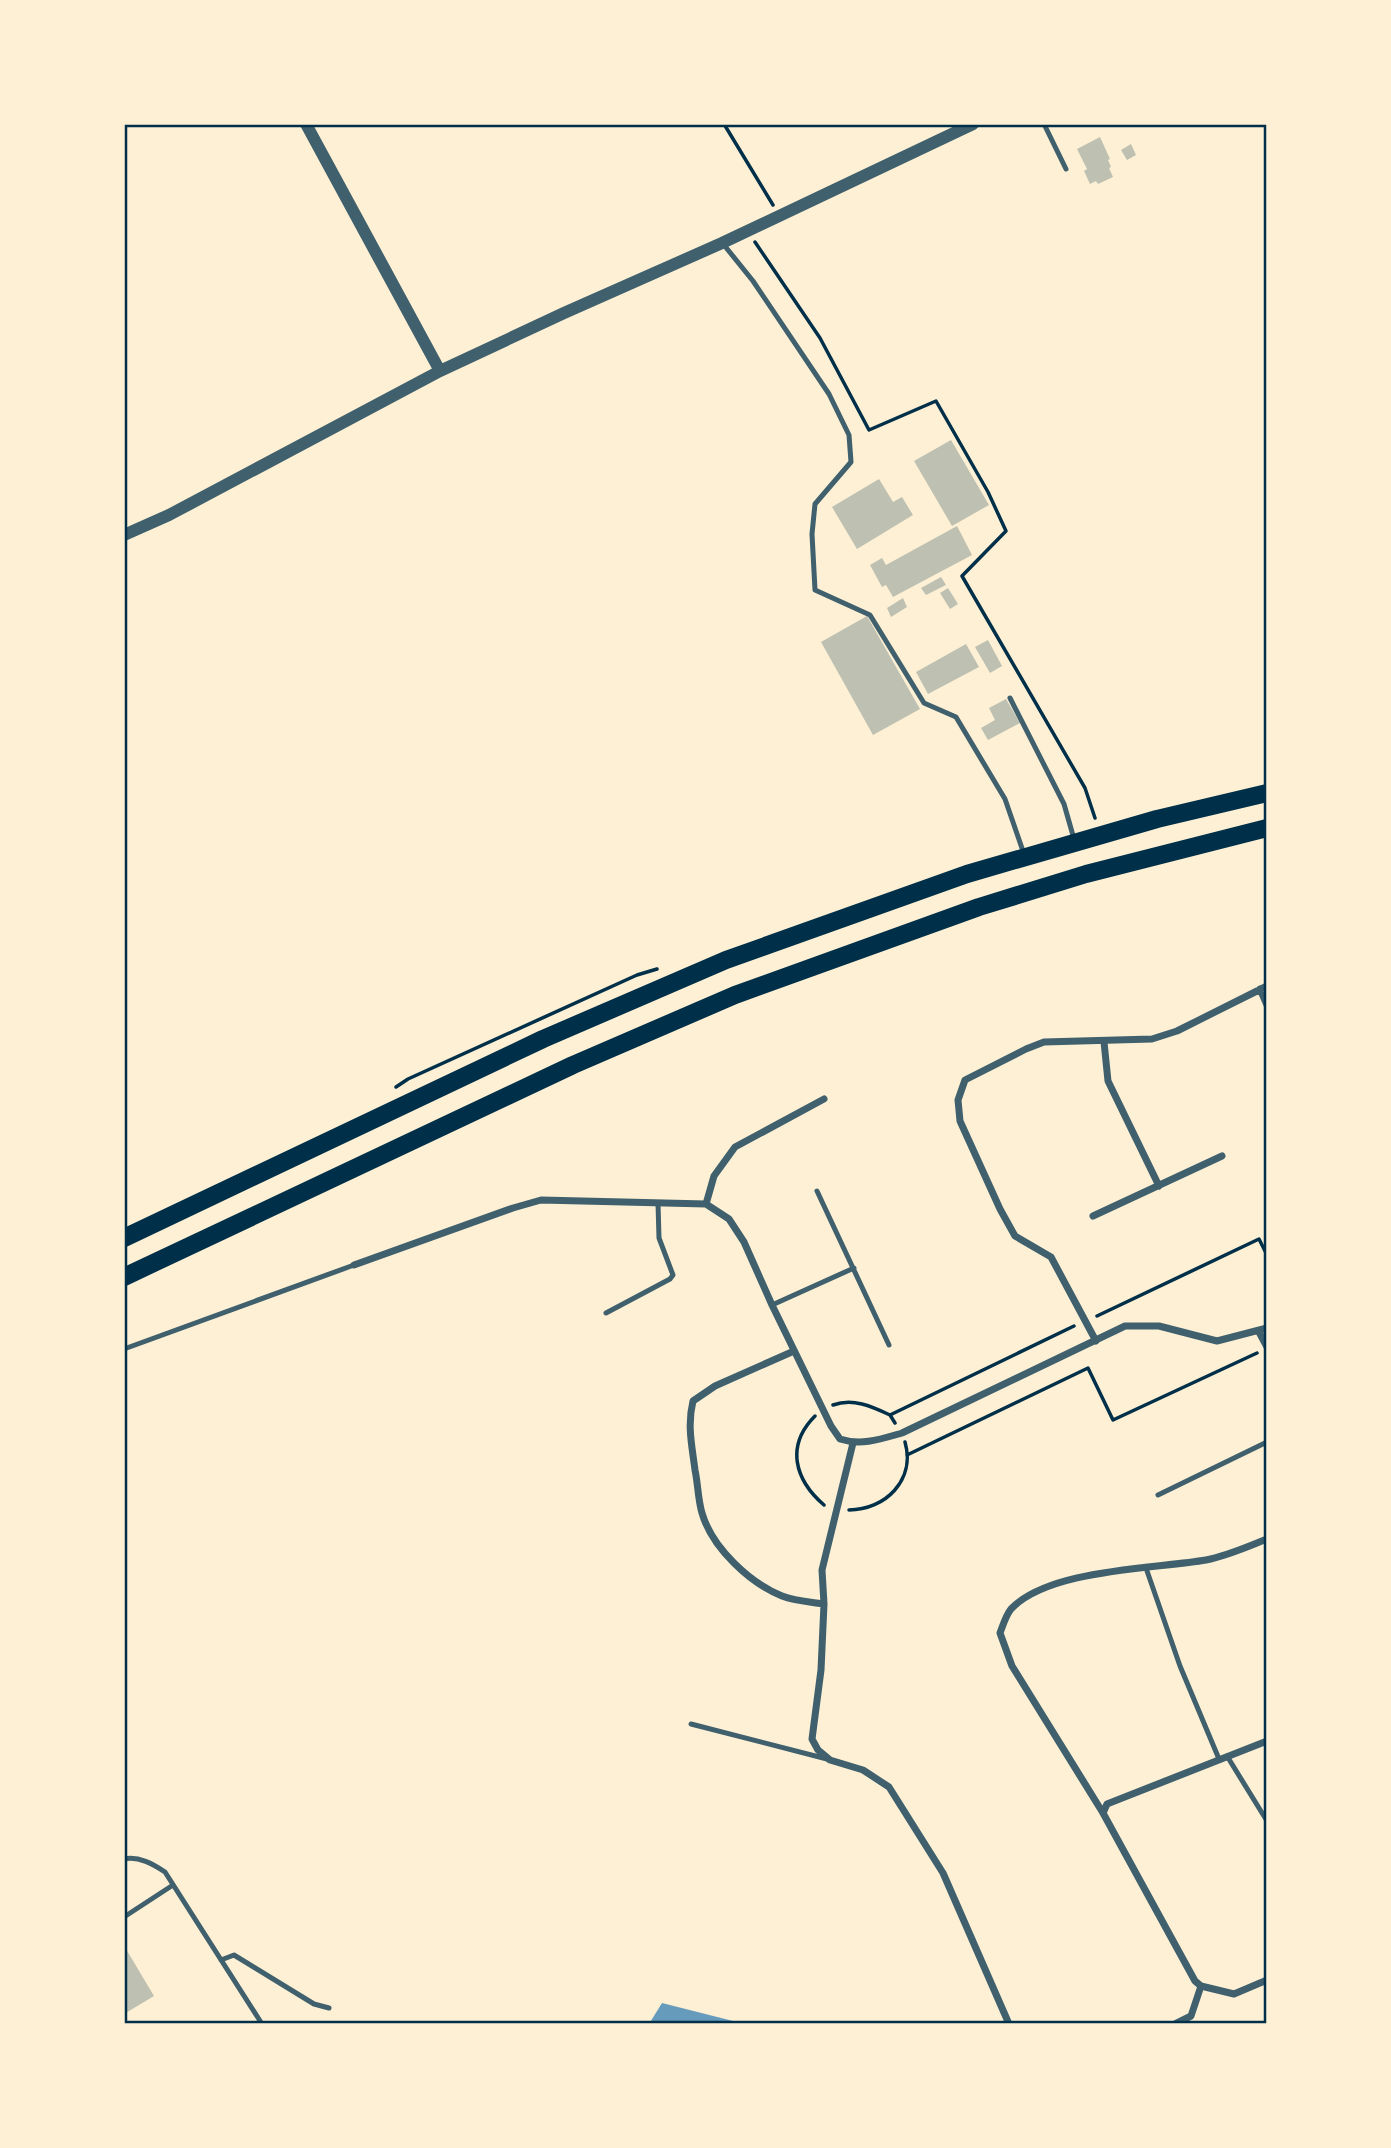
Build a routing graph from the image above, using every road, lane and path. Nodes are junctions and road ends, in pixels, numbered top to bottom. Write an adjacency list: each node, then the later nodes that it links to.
1 (306, 124): 9 (street)
2 (724, 124): 6 (path)
3 (973, 124): 6 (street)
4 (1044, 124): 5 (lane)
5 (1066, 169)
6 (779, 216): 7 (street)
7 (748, 231): 8 (street); 13 (path)
8 (722, 243): 9 (street); 16 (lane)
9 (440, 371): 10 (street)
10 (124, 535)
11 (1010, 698): 15 (lane)
12 (1267, 793): 15 (highway)
13 (1097, 822)
14 (1267, 828): 31 (highway)
15 (1075, 842): 16 (highway)
16 (1025, 857): 27 (highway)
17 (1263, 987): 18 (street); 19 (street)
18 (1267, 1005)
19 (1104, 1042): 22 (street); 34 (street)
20 (824, 1100): 25 (street)
21 (1222, 1156): 22 (street)
22 (1159, 1185): 26 (street)
23 (817, 1191): 30 (lane)
24 (658, 1203): 25 (street); 29 (street); 33 (lane)
25 (706, 1204): 32 (street)
26 (1093, 1216)
27 (124, 1238)
28 (1267, 1255): 34 (path)
29 (354, 1265): 39 (lane)
30 (854, 1268): 32 (lane); 37 (lane)
31 (124, 1277)
32 (772, 1305): 40 (street)
33 (606, 1312)
34 (1085, 1321): 36 (street); 42 (path)
35 (1263, 1330): 36 (street); 38 (street)
36 (1096, 1341): 43 (street)
37 (889, 1345)
38 (1267, 1348): 46 (path)
39 (124, 1349)
40 (794, 1351): 41 (street); 51 (street)
41 (822, 1409): 42 (path); 45 (street); 48 (path)
42 (890, 1415): 43 (path)
43 (902, 1433): 45 (street); 46 (path)
44 (1267, 1442): 47 (lane)
45 (853, 1443): 48 (street)
46 (906, 1455): 48 (path)
47 (1158, 1495)
48 (838, 1510): 51 (street)
49 (1267, 1539): 50 (street)
50 (1146, 1568): 54 (lane); 56 (street)
51 (824, 1604): 55 (street)
52 (691, 1724): 55 (lane)
53 (1267, 1741): 54 (street)
54 (1223, 1757): 56 (street); 57 (lane)
55 (830, 1760): 66 (street)
56 (1103, 1813): 63 (street)
57 (1267, 1821)
58 (124, 1859): 59 (lane)
59 (173, 1885): 60 (lane); 61 (lane)
60 (124, 1917)
61 (221, 1960): 64 (lane); 65 (lane)
62 (1267, 1980): 63 (street)
63 (1201, 1986): 67 (street)
64 (329, 2008)
65 (262, 2024)
66 (1009, 2024)
67 (1174, 2024)

